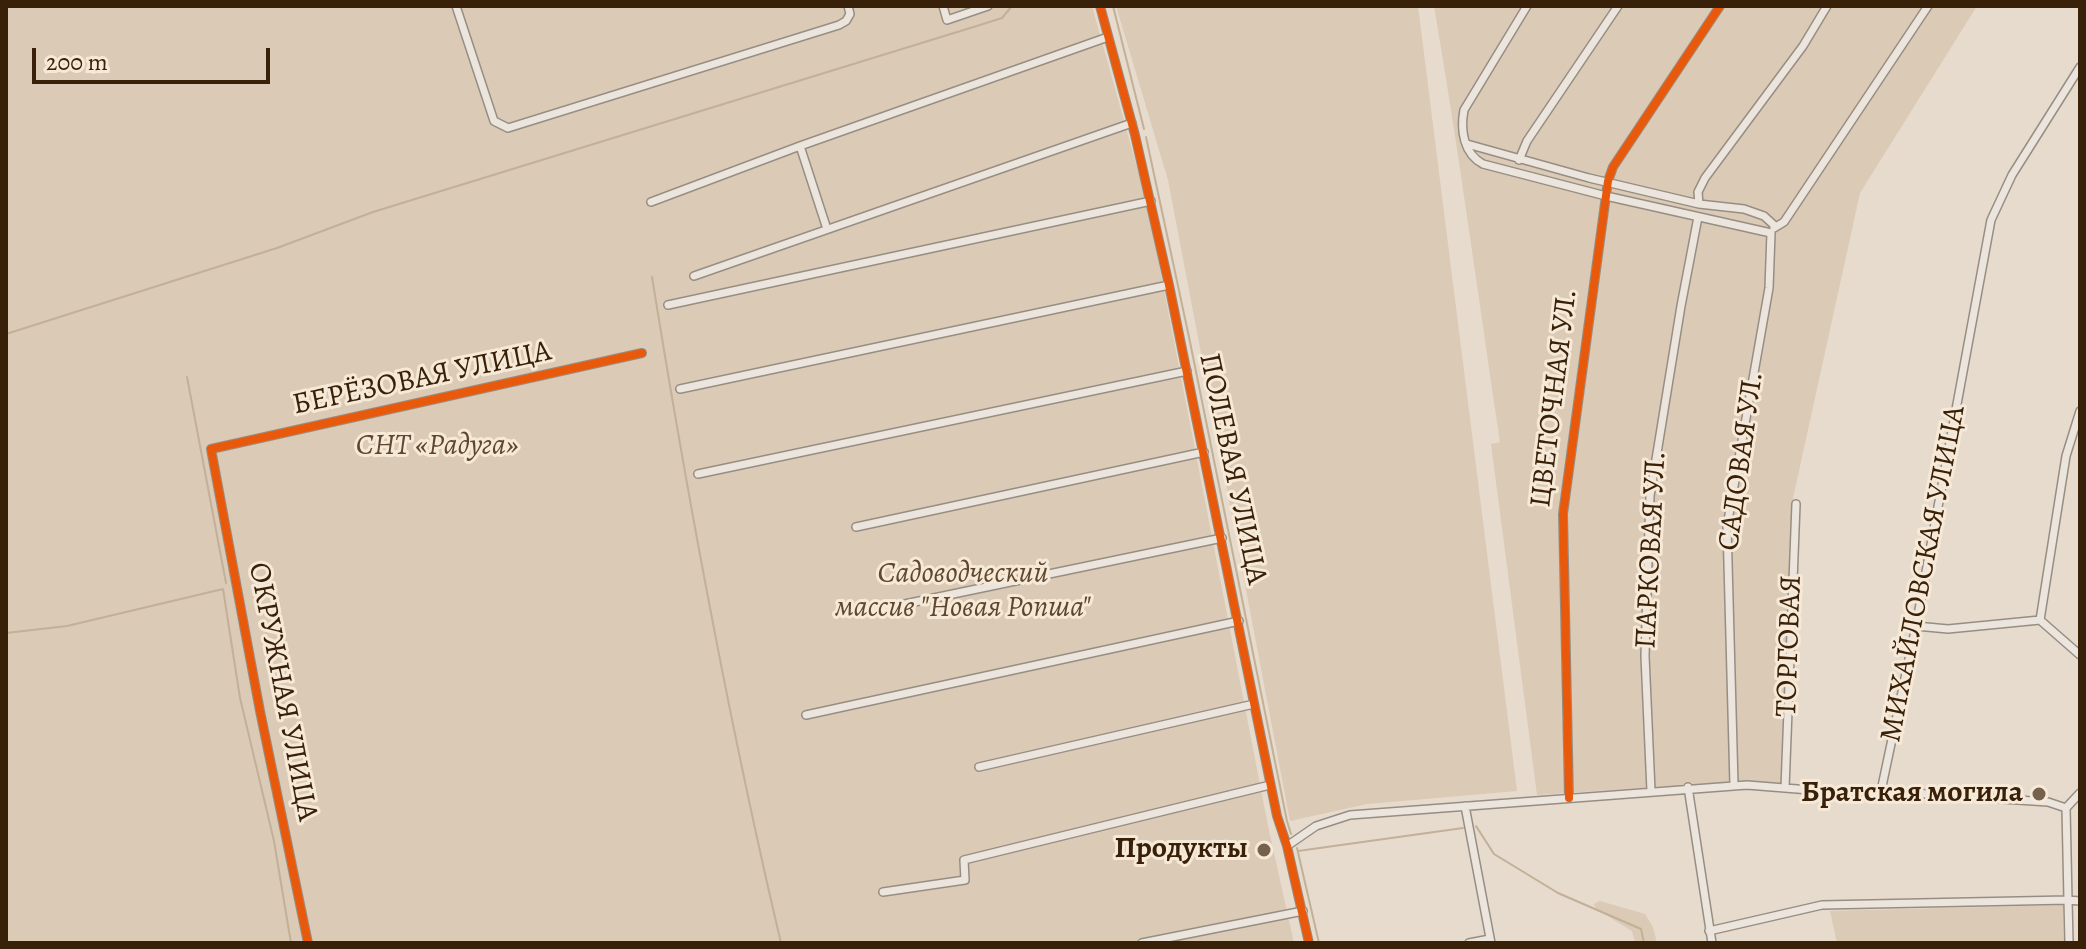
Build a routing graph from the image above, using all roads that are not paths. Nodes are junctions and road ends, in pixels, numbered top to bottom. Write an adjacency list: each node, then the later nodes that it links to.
1 (456, 6): 2 (street)
2 (848, 6)
3 (943, 6): 4 (street)
4 (988, 6)
5 (1100, 6): 11 (street, ПОЛЕВАЯ УЛИЦА)
6 (1527, 6): 14 (street)
7 (1618, 6): 16 (street)
8 (1720, 6): 17 (street)
9 (1827, 6): 21 (street)
10 (1928, 6): 24 (street)
11 (1108, 37): 13 (street, ПОЛЕВАЯ УЛИЦА); 15 (street)
12 (2080, 67): 41 (street, МИХАЙЛОВСКАЯ УЛИЦА)
13 (1132, 123): 19 (street, ПОЛЕВАЯ УЛИЦА); 23 (street)
14 (1467, 144): 16 (street); 18 (street)
15 (800, 146): 20 (street); 23 (street)
16 (1519, 160): 17 (street)
17 (1608, 181): 18 (street, ЦВЕТОЧНАЯ УЛ.); 21 (street)
18 (1606, 196): 22 (street); 53 (street, ЦВЕТОЧНАЯ УЛ.)
19 (1151, 201): 26 (street, ПОЛЕВАЯ УЛИЦА); 27 (street)
20 (651, 202)
21 (1699, 204): 24 (street)
22 (1698, 217): 24 (street); 50 (street, ПАРКОВАЯ УЛ.)
23 (827, 229): 25 (street)
24 (1773, 229): 47 (street, САДОВАЯ УЛ.)
25 (694, 276)
26 (1169, 285): 29 (street, ПОЛЕВАЯ УЛИЦА); 30 (street)
27 (668, 305)
28 (642, 353): 32 (street, БЕРЁЗОВАЯ УЛИЦА)
29 (1187, 371): 33 (street, ПОЛЕВАЯ УЛИЦА); 34 (street)
30 (680, 389)
31 (2080, 411): 39 (street)
32 (211, 449): 63 (street, ОКРУЖНАЯ УЛИЦА)
33 (1204, 452): 36 (street); 37 (street, ПОЛЕВАЯ УЛИЦА)
34 (698, 474)
35 (1796, 504): 49 (street, ТОРГОВАЯ)
36 (856, 527)
37 (1222, 538): 38 (street); 40 (street, ПОЛЕВАЯ УЛИЦА)
38 (876, 610)
39 (2040, 620): 41 (street); 42 (street)
40 (1239, 621): 43 (street, ПОЛЕВАЯ УЛИЦА); 44 (street)
41 (1916, 626): 51 (street, МИХАЙЛОВСКАЯ УЛИЦА)
42 (2080, 655)
43 (1254, 704): 45 (street); 46 (street, ПОЛЕВАЯ УЛИЦА)
44 (806, 715)
45 (979, 767)
46 (1270, 785): 56 (street, ПОЛЕВАЯ УЛИЦА); 57 (street)
47 (1734, 785): 48 (street); 49 (street)
48 (1688, 787): 50 (street); 61 (street)
49 (1785, 788): 51 (street)
50 (1651, 791): 53 (street)
51 (1881, 791): 55 (street)
52 (2080, 793): 55 (street)
53 (1569, 798): 54 (street)
54 (1465, 806): 56 (street); 62 (street)
55 (2066, 808): 58 (street)
56 (1287, 846): 60 (street, ПОЛЕВАЯ УЛИЦА)
57 (883, 892)
58 (2068, 900): 59 (street); 61 (street); 68 (street)
59 (2080, 901)
60 (1303, 911): 64 (street); 65 (street, ПОЛЕВАЯ УЛИЦА)
61 (1709, 931): 67 (street)
62 (1491, 941): 66 (street)
63 (308, 943)
64 (1142, 943)
65 (1309, 943)
66 (1469, 943)
67 (1712, 943)
68 (2069, 943)

